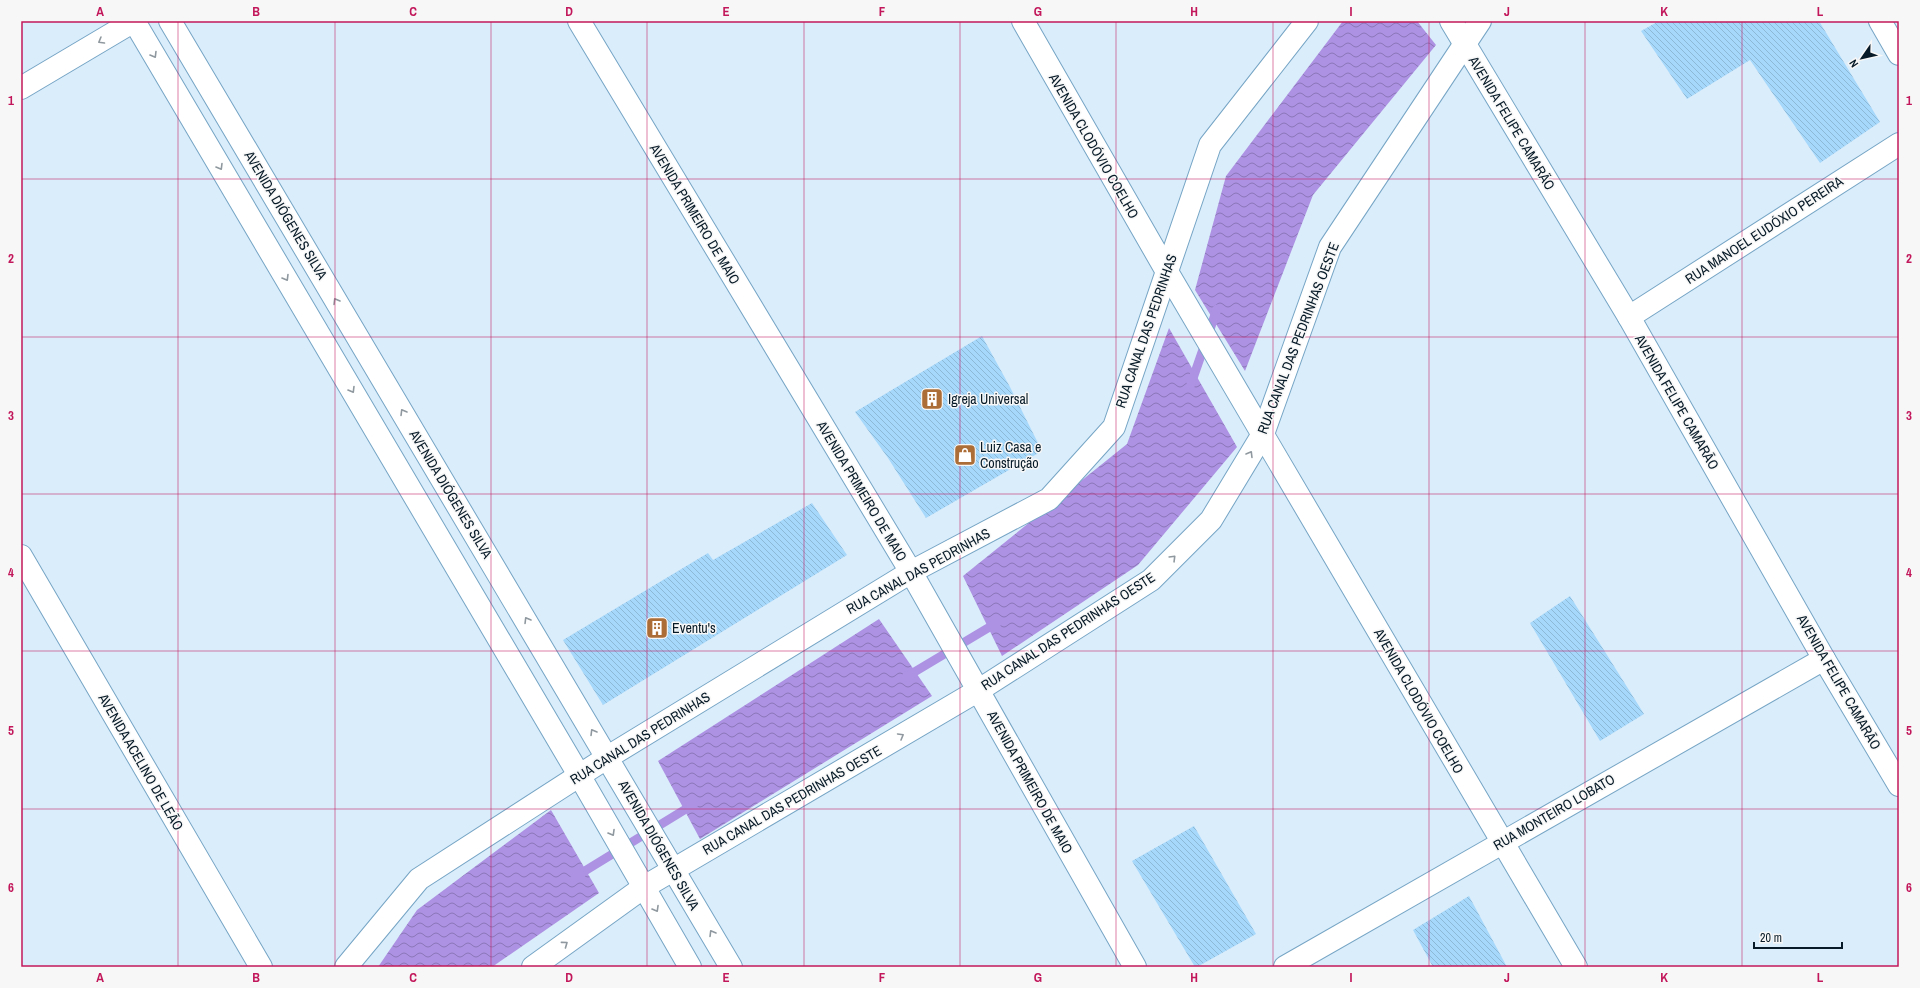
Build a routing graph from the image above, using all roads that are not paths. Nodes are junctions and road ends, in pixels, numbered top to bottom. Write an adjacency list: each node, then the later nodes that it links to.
1 (134, 21): 10 (street, one-way to 10); 20 (street, one-way to 20)
2 (170, 21): 19 (street, AVENIDA DIÓGENES SILVA, one-way to 2)
3 (579, 21): 16 (street, AVENIDA PRIMEIRO DE MAIO)
4 (1023, 21): 12 (street, AVENIDA CLODÓVIO COELHO)
5 (1306, 21): 12 (street, RUA CANAL DAS PEDRINHAS)
6 (1480, 21): 8 (street, RUA CANAL DAS PEDRINHAS OESTE)
7 (1880, 21): 9 (street)
8 (1456, 30): 13 (street, AVENIDA FELIPE CAMARÃO); 14 (street, RUA CANAL DAS PEDRINHAS OESTE)
9 (1899, 54)
10 (21, 88)
11 (1899, 144): 13 (street, RUA MANOEL EUDÓXIO PEREIRA)
12 (1166, 270): 14 (street, AVENIDA CLODÓVIO COELHO); 16 (street, RUA CANAL DAS PEDRINHAS)
13 (1629, 316): 17 (street, AVENIDA FELIPE CAMARÃO)
14 (1262, 434): 18 (street, RUA CANAL DAS PEDRINHAS OESTE, one-way to 14); 22 (street, AVENIDA CLODÓVIO COELHO)
15 (21, 556): 25 (street, AVENIDA ACELINO DE LEÃO)
16 (911, 572): 18 (street, AVENIDA PRIMEIRO DE MAIO); 19 (street, RUA CANAL DAS PEDRINHAS)
17 (1824, 659): 21 (street, AVENIDA FELIPE CAMARÃO); 22 (street, RUA MONTEIRO LOBATO)
18 (979, 690): 23 (street, RUA CANAL DAS PEDRINHAS OESTE, one-way to 18); 30 (street, AVENIDA PRIMEIRO DE MAIO)
19 (608, 757): 20 (street, RUA CANAL DAS PEDRINHAS); 23 (street, AVENIDA DIÓGENES SILVA)
20 (579, 775): 24 (street, one-way to 24); 26 (street, RUA CANAL DAS PEDRINHAS)
21 (1899, 785)
22 (1502, 842): 31 (street, RUA MONTEIRO LOBATO); 32 (street, AVENIDA CLODÓVIO COELHO)
23 (674, 869): 24 (street, RUA CANAL DAS PEDRINHAS OESTE); 29 (street, AVENIDA DIÓGENES SILVA, one-way to 23)
24 (644, 887): 27 (street, RUA CANAL DAS PEDRINHAS OESTE, one-way to 24); 28 (street, one-way to 28)
25 (261, 967)
26 (346, 967)
27 (533, 967)
28 (690, 967)
29 (732, 967)
30 (1135, 967)
31 (1285, 967)
32 (1576, 967)

